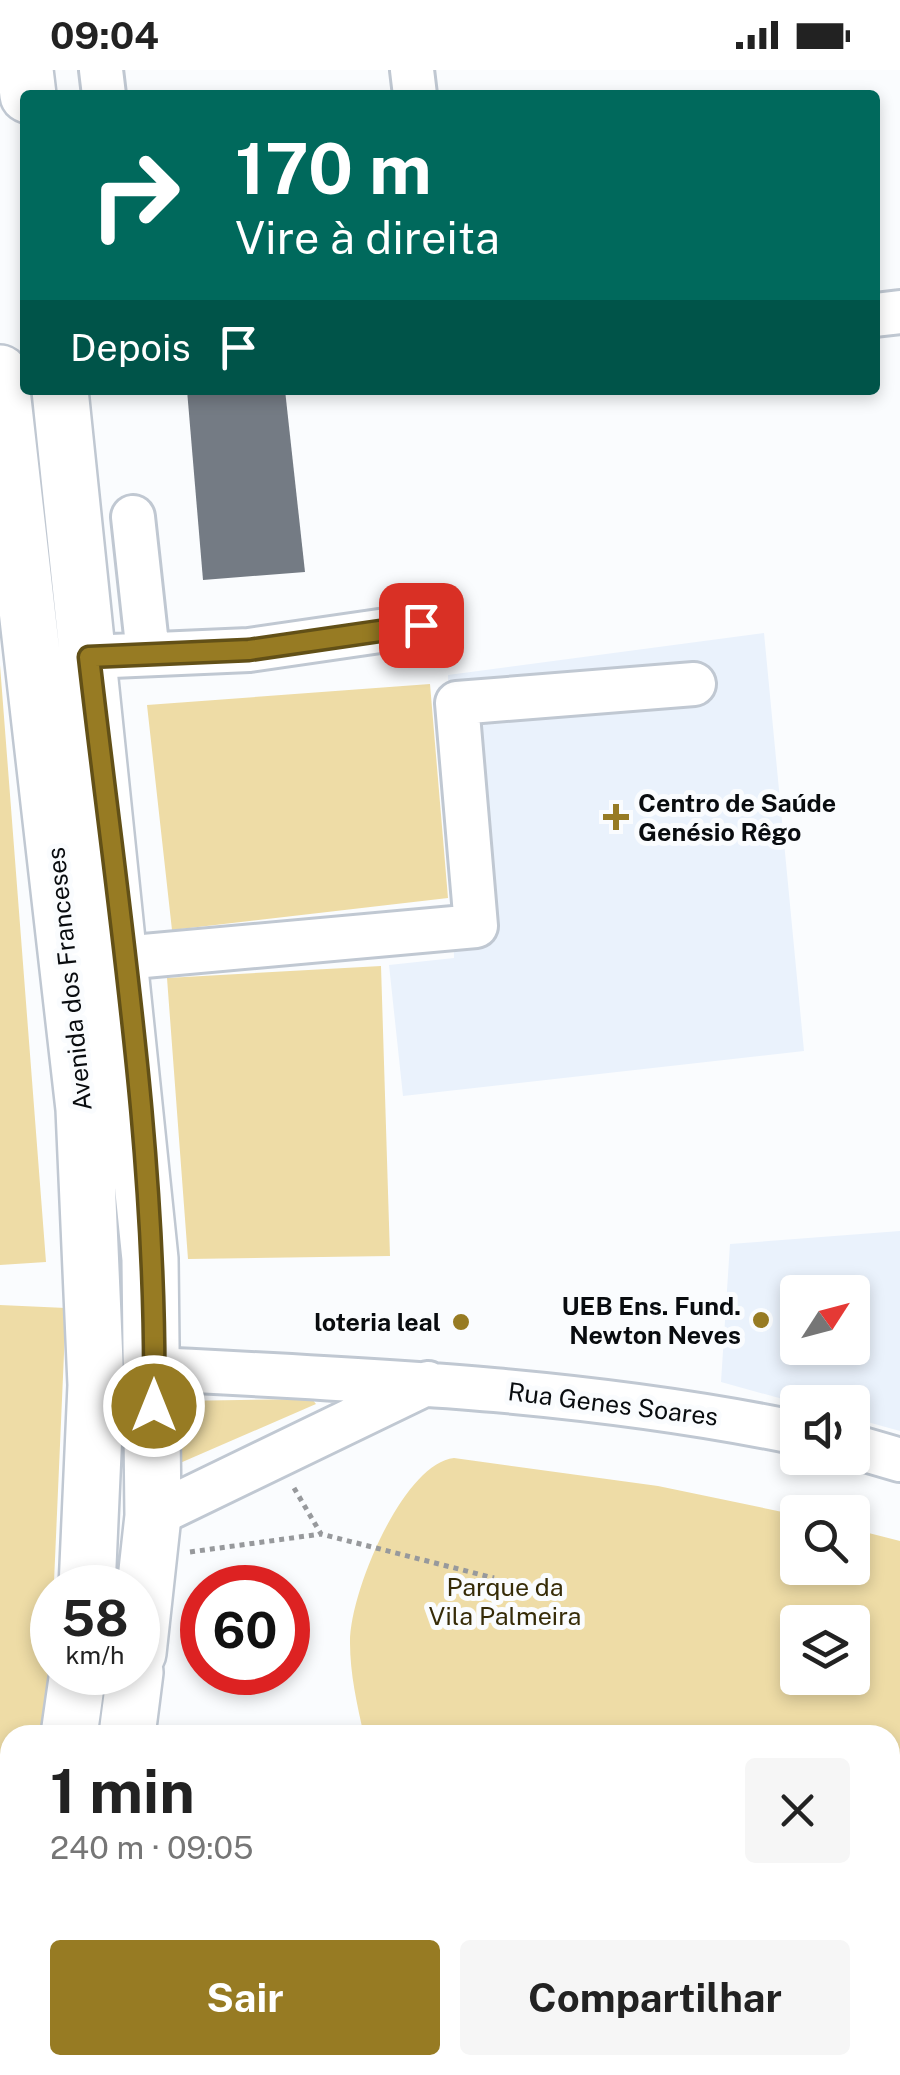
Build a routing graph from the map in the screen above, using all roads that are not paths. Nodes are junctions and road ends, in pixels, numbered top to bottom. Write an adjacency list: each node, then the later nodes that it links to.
1 (0, 373): 15 (main road, Avenida dos Franceses)
2 (61, 395): 6 (main road)
3 (134, 517): 5 (street)
4 (421, 625): 5 (street)
5 (148, 654): 6 (street)
6 (89, 657): 8 (main road)
7 (694, 684): 8 (street)
8 (122, 958): 9 (main road)
9 (155, 1369): 10 (street, Rua Genes Soares); 14 (main road)
10 (428, 1383): 11 (street, Rua Genes Soares); 14 (street)
11 (780, 1429)
12 (870, 1451): 13 (street)
13 (900, 1460)
14 (151, 1537): 16 (main road)
15 (88, 1565)
16 (148, 1565)
17 (74, 1695): 19 (main road)
18 (132, 1695): 20 (main road)
19 (70, 1725)
20 (128, 1725)

